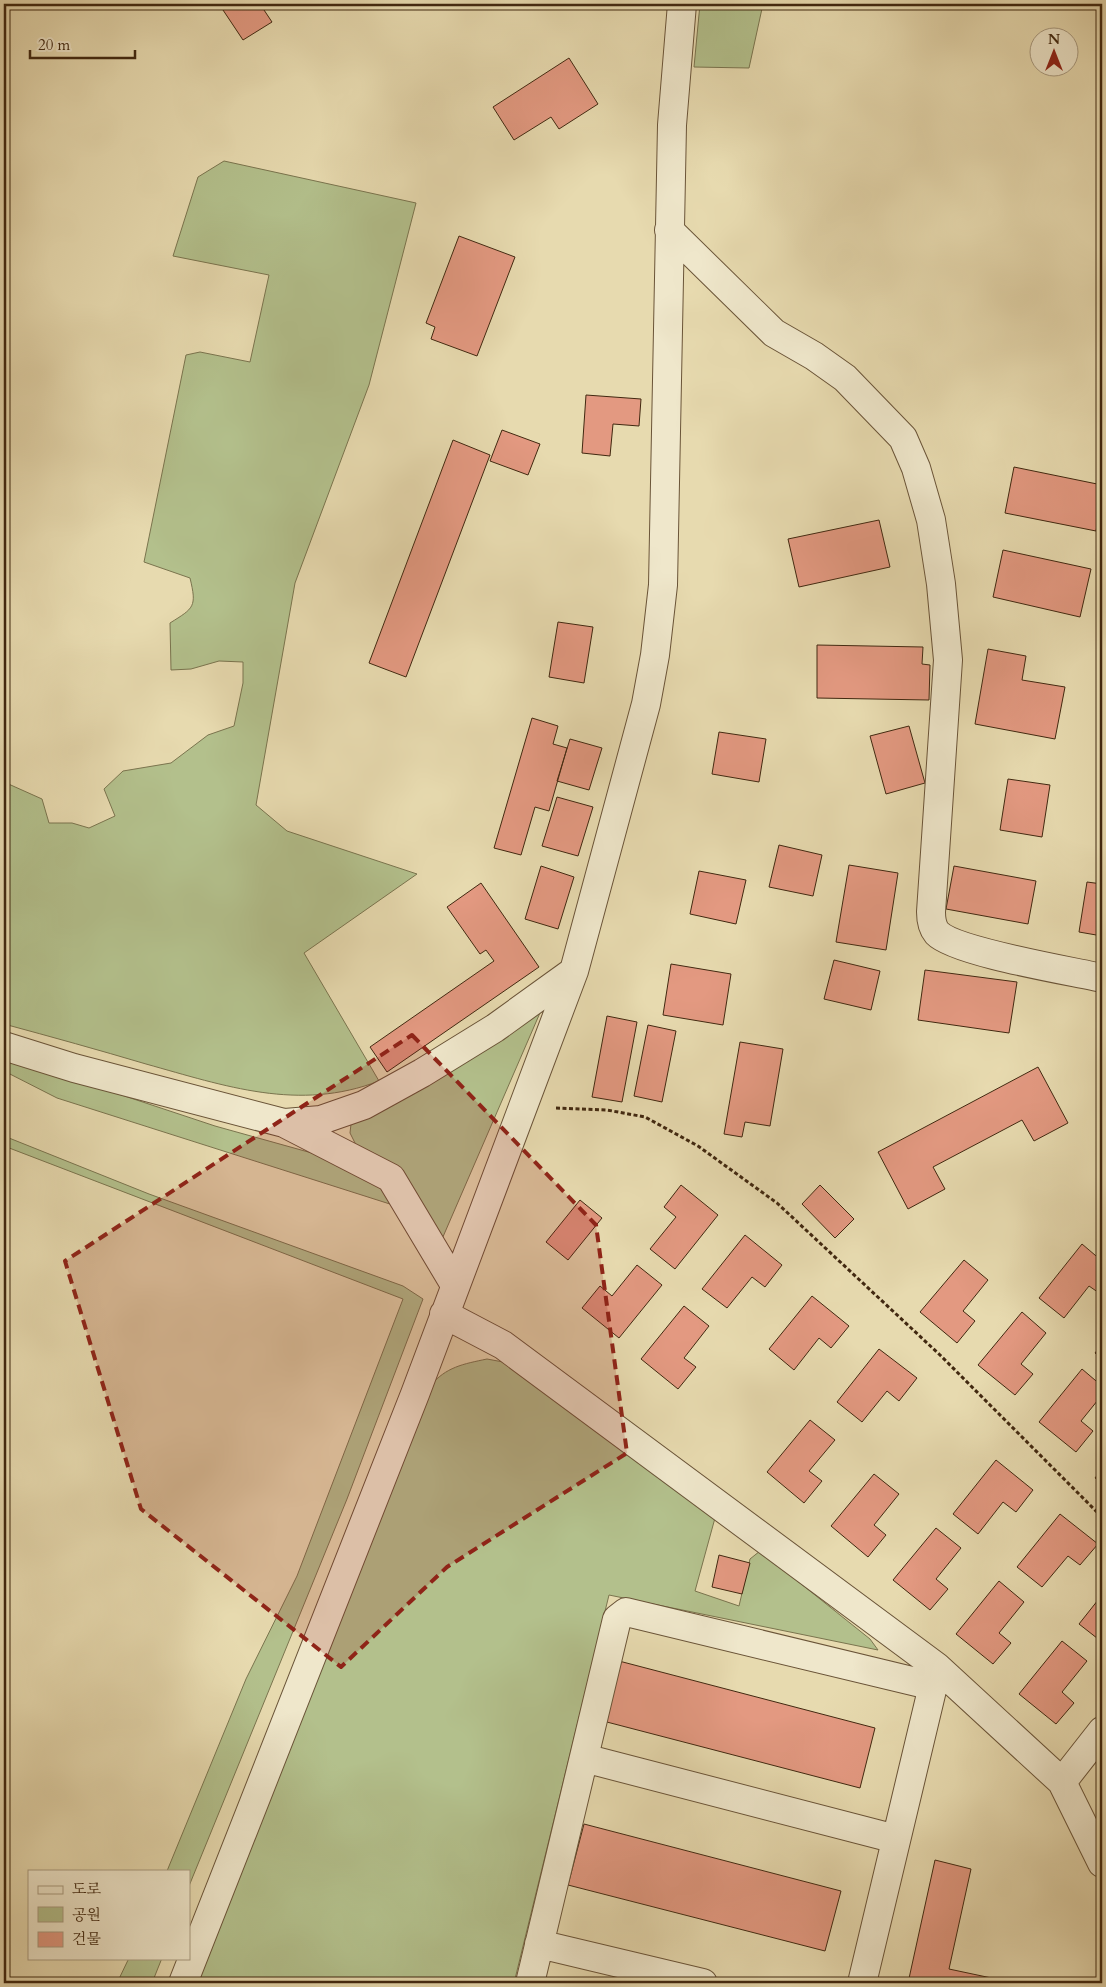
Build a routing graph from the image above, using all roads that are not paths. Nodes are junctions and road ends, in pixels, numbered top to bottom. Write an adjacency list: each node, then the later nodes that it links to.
1 (682, 4): 2 (street)
2 (669, 230): 3 (street); 4 (street)
3 (574, 971): 6 (street); 7 (street)
4 (1102, 978)
5 (4, 1046): 6 (street)
6 (284, 1123): 7 (street)
7 (456, 1285): 8 (street)
8 (444, 1314): 9 (street); 16 (street)
9 (935, 1677): 11 (street); 12 (street); 13 (street)
10 (1102, 1731): 12 (street)
11 (584, 1758): 13 (street); 15 (street)
12 (1062, 1782): 14 (street)
13 (896, 1839): 19 (street)
14 (1102, 1863)
15 (539, 1944): 17 (street); 18 (street)
16 (183, 1983)
17 (530, 1983)
18 (703, 1983)
19 (862, 1983)

